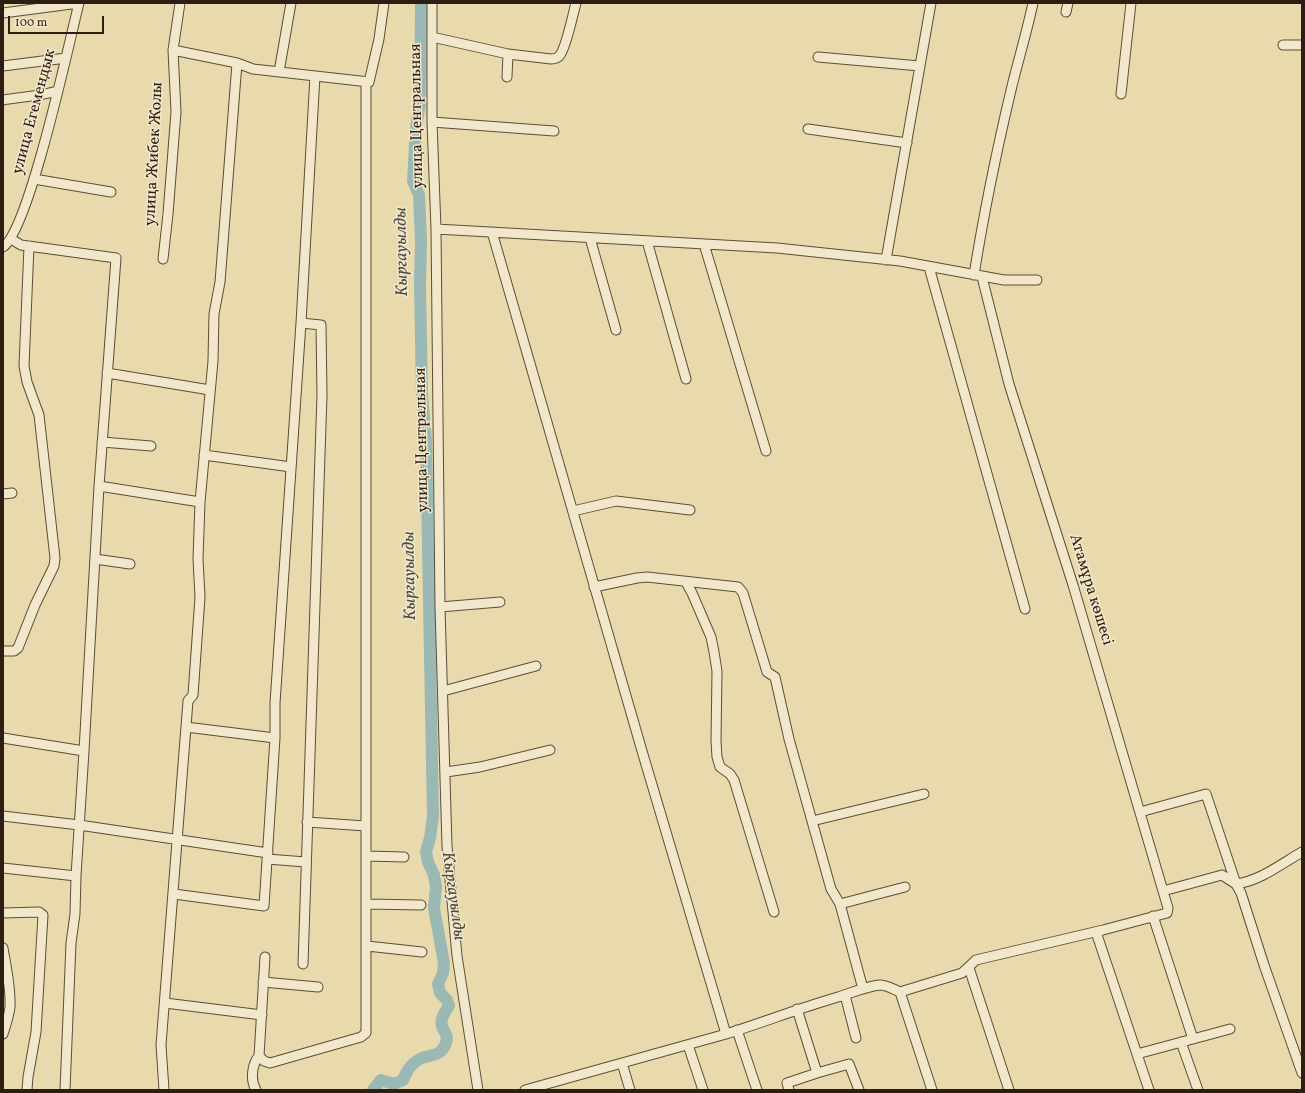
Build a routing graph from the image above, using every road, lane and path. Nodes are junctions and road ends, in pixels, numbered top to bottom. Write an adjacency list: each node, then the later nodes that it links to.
1 (79, 3): 10 (street); 17 (street, улица Егемендык)
2 (180, 3): 14 (street, улица Жибек Жолы)
3 (291, 3): 21 (street)
4 (384, 3): 24 (street)
5 (432, 3): 11 (street, улица Центральная)
6 (576, 3): 15 (street)
7 (931, 3): 20 (street)
8 (1033, 3): 45 (street)
9 (1131, 3): 26 (street)
10 (3, 13)
11 (432, 37): 15 (street); 28 (street, улица Центральная)
12 (1283, 45): 13 (street)
13 (1302, 45)
14 (173, 50): 18 (street); 42 (street, улица Жибек Жолы)
15 (508, 54): 23 (street)
16 (818, 57): 20 (street)
17 (66, 58): 19 (street); 25 (street, улица Егемендык)
18 (237, 63): 21 (street); 51 (street)
19 (3, 66)
20 (920, 66): 31 (street)
21 (279, 72): 22 (street)
22 (315, 76): 24 (street); 47 (street)
23 (507, 77)
24 (366, 81): 83 (street)
25 (58, 91): 27 (street); 32 (street, улица Егемендык)
26 (1121, 94)
27 (3, 100)
28 (432, 122): 30 (street); 34 (street, улица Центральная)
29 (808, 129): 31 (street)
30 (554, 131)
31 (907, 143): 43 (street)
32 (34, 178): 33 (street); 37 (street, улица Егемендык)
33 (111, 192)
34 (436, 229): 35 (street); 66 (street, улица Центральная)
35 (492, 232): 36 (street); 60 (street)
36 (590, 238): 38 (street); 48 (street)
37 (11, 239): 40 (street); 41 (street, улица Егемендык)
38 (647, 241): 39 (street); 50 (street)
39 (704, 244): 43 (street); 54 (street)
40 (29, 246): 49 (street); 68 (street)
41 (3, 247)
42 (163, 259)
43 (886, 260): 44 (street)
44 (929, 267): 45 (street); 67 (street)
45 (978, 276): 46 (street); 78 (street, Атамұра көшесі)
46 (1037, 280)
47 (300, 323): 56 (street); 81 (street)
48 (616, 330)
49 (107, 373): 51 (street); 52 (street)
50 (686, 379)
51 (210, 390): 55 (street)
52 (102, 442): 53 (street); 57 (street)
53 (151, 446)
54 (766, 451)
55 (204, 455): 56 (street); 58 (street)
56 (291, 467): 73 (street)
57 (98, 486): 58 (street); 61 (street)
58 (200, 502): 71 (street)
59 (690, 510): 60 (street)
60 (573, 511): 64 (street)
61 (95, 559): 62 (street); 75 (street)
62 (130, 564)
63 (686, 582): 64 (street); 80 (street); 99 (street)
64 (594, 587): 120 (street)
65 (500, 602): 66 (street)
66 (440, 607): 70 (street, улица Центральная)
67 (1025, 609)
68 (3, 651)
69 (536, 666): 70 (street)
70 (443, 691): 76 (street, улица Центральная)
71 (186, 727): 73 (street); 84 (street)
72 (3, 738): 75 (street)
73 (274, 738): 86 (street)
74 (550, 750): 76 (street)
75 (84, 751): 82 (street)
76 (446, 772): 135 (street, улица Центральная)
77 (924, 794): 80 (street)
78 (1140, 812): 92 (street); 94 (street, Атамұра көшесі)
79 (3, 816): 82 (street)
80 (812, 821): 97 (street)
81 (307, 822): 83 (street); 89 (street)
82 (79, 825): 84 (street); 91 (street)
83 (366, 826): 87 (street)
84 (178, 840): 86 (street); 95 (street)
85 (1302, 852): 92 (street)
86 (267, 856): 89 (street); 95 (street)
87 (366, 856): 88 (street); 96 (street)
88 (404, 857)
89 (306, 862): 107 (street)
90 (3, 868): 91 (street)
91 (76, 876): 132 (street)
92 (1236, 884): 94 (street); 129 (street)
93 (905, 887): 97 (street)
94 (1163, 891): 101 (street, Атамұра көшесі)
95 (174, 894): 114 (street)
96 (367, 904): 98 (street); 103 (street)
97 (840, 904): 111 (street)
98 (421, 905)
99 (774, 912)
100 (3, 913): 131 (street)
101 (1153, 916): 102 (street); 122 (street)
102 (1096, 932): 108 (street); 125 (street)
103 (367, 946): 105 (street); 126 (street)
104 (3, 948): 119 (street)
105 (422, 952)
106 (265, 957): 109 (street)
107 (302, 964)
108 (969, 968): 112 (street); 143 (street)
109 (263, 982): 110 (street); 116 (street)
110 (318, 987)
111 (863, 989): 112 (street); 113 (street)
112 (900, 992): 142 (street)
113 (845, 995): 115 (street); 121 (street)
114 (165, 1003): 116 (street); 133 (street)
115 (797, 1009): 118 (street); 128 (street)
116 (262, 1015): 126 (street)
117 (1230, 1029): 122 (street)
118 (737, 1030): 120 (street); 139 (street)
119 (3, 1034)
120 (726, 1034): 124 (street)
121 (856, 1038)
122 (1193, 1039): 123 (street)
123 (1181, 1042): 125 (street); 145 (street)
124 (688, 1045): 127 (street); 138 (street)
125 (1137, 1054): 144 (street)
126 (259, 1056): 134 (street)
127 (622, 1063): 130 (street); 137 (street)
128 (817, 1073): 140 (street); 141 (street)
129 (1302, 1073)
130 (547, 1087): 136 (street)
131 (27, 1090)
132 (65, 1090)
133 (164, 1090)
134 (256, 1090)
135 (478, 1090)
136 (525, 1090)
137 (630, 1090)
138 (703, 1090)
139 (757, 1090)
140 (789, 1090)
141 (859, 1090)
142 (932, 1090)
143 (1009, 1090)
144 (1149, 1090)
145 (1198, 1090)

